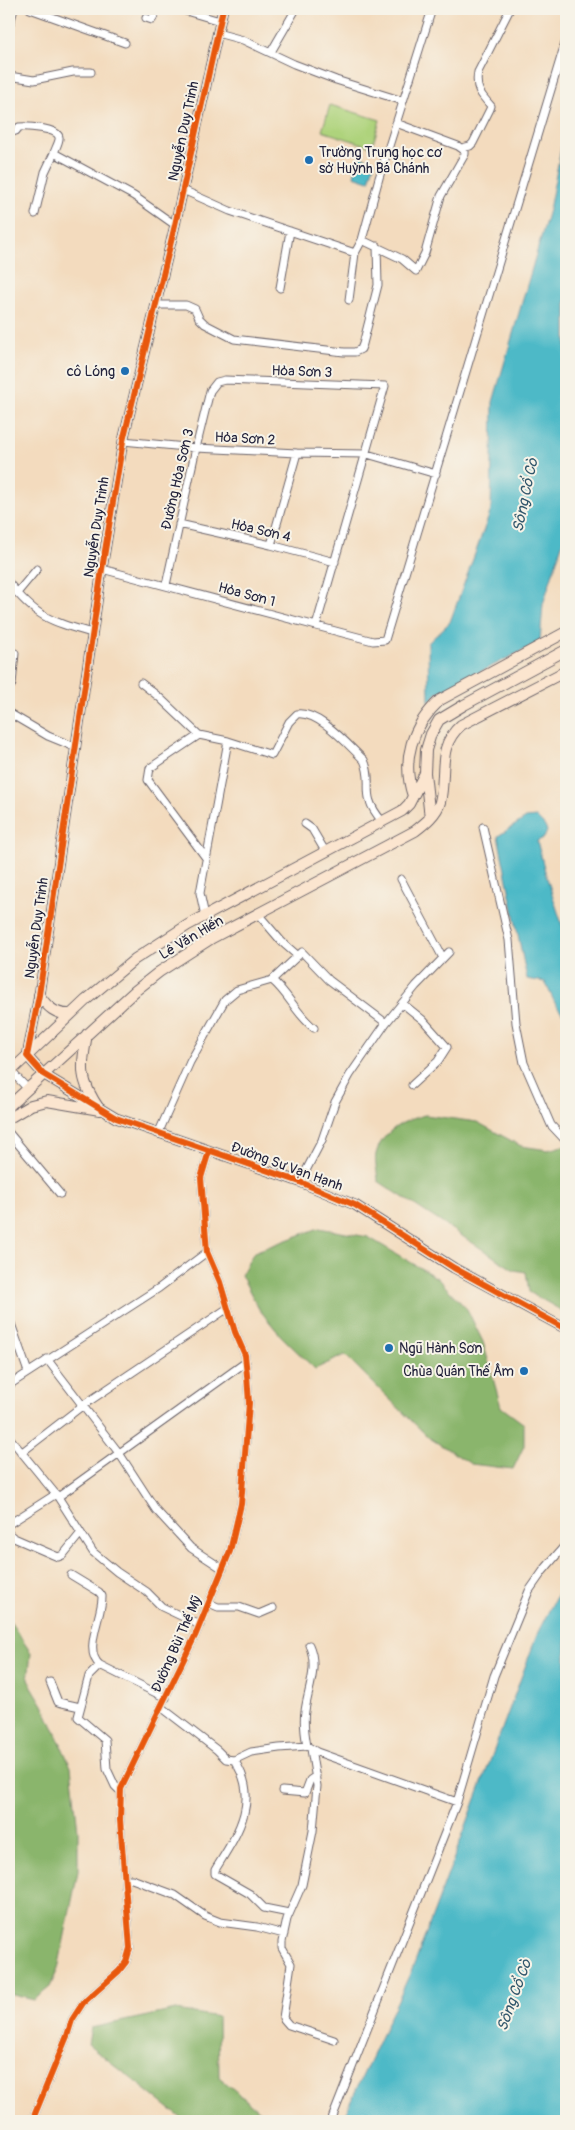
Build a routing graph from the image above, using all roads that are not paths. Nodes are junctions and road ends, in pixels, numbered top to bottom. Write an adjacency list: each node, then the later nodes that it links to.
1 (14, 9): 11 (street)
2 (30, 9): 14 (street)
3 (158, 9): 9 (street)
4 (179, 9): 10 (street)
5 (223, 9): 10 (street, Nguyễn Duy Trinh)
6 (296, 9): 15 (street)
7 (432, 9): 18 (street)
8 (510, 9): 21 (street)
9 (146, 18)
10 (220, 21): 12 (street, Nguyễn Duy Trinh)
11 (9, 27)
12 (217, 33): 15 (street); 23 (street, Nguyễn Duy Trinh)
13 (566, 40): 38 (street)
14 (125, 43)
15 (270, 52): 18 (street)
16 (91, 72): 17 (street)
17 (9, 76)
18 (403, 101): 19 (street)
19 (396, 123): 21 (street); 27 (street)
20 (9, 133): 22 (street)
21 (462, 148): 28 (street)
22 (54, 153): 24 (street); 25 (street)
23 (183, 190): 25 (street, Nguyễn Duy Trinh); 26 (street)
24 (35, 214)
25 (175, 224): 32 (street, Nguyễn Duy Trinh)
26 (290, 232): 29 (street); 30 (street)
27 (362, 240): 28 (street); 29 (street)
28 (377, 246): 32 (street)
29 (356, 253): 31 (street)
30 (280, 288)
31 (349, 300)
32 (156, 305): 34 (street, Nguyễn Duy Trinh)
33 (217, 382): 35 (street, Đường Hỏa Sơn 3); 37 (street, Hỏa Sơn 3)
34 (123, 441): 35 (street, Hỏa Sơn 2); 42 (street, Nguyễn Duy Trinh)
35 (196, 448): 36 (street, Hỏa Sơn 2); 39 (street, Đường Hỏa Sơn 3)
36 (297, 454): 37 (street, Hỏa Sơn 2); 40 (street)
37 (366, 454): 38 (street, Hỏa Sơn 2); 41 (street)
38 (436, 474): 47 (street, Hỏa Sơn 1)
39 (179, 524): 40 (street, Hỏa Sơn 4); 45 (street, Đường Hỏa Sơn 3)
40 (271, 545): 41 (street, Hỏa Sơn 4)
41 (336, 562): 47 (street)
42 (102, 568): 45 (street, Hỏa Sơn 1); 49 (street, Nguyễn Duy Trinh)
43 (37, 569): 46 (street)
44 (9, 583): 46 (street)
45 (166, 584): 47 (street, Hỏa Sơn 1)
46 (16, 593): 49 (street)
47 (316, 626)
48 (566, 632): 60 (main road)
49 (92, 633): 58 (street, Nguyễn Duy Trinh)
50 (566, 650): 59 (main road)
51 (15, 653): 54 (street)
52 (566, 671): 61 (main road)
53 (141, 683): 56 (street)
54 (9, 688)
55 (9, 714): 58 (street)
56 (199, 735): 57 (street); 66 (street)
57 (228, 741): 62 (street); 66 (street)
58 (75, 747): 74 (street, Nguyễn Duy Trinh)
59 (425, 773): 60 (main road); 61 (main road)
60 (413, 796): 62 (main road, Lê Văn Hiến)
61 (430, 818): 68 (main road, Lê Văn Hiến)
62 (382, 821): 65 (main road, Lê Văn Hiến)
63 (305, 824): 65 (street)
64 (483, 827): 90 (street)
65 (325, 851): 69 (main road, Lê Văn Hiến)
66 (206, 858): 69 (street)
67 (401, 878): 72 (street)
68 (258, 914): 71 (street); 79 (main road, Lê Văn Hiến)
69 (205, 916): 76 (main road, Lê Văn Hiến)
70 (449, 952): 72 (street)
71 (298, 956): 73 (street); 77 (street)
72 (443, 958): 75 (street)
73 (272, 980): 78 (street); 89 (street)
74 (39, 995): 76 (main road); 80 (street, Nguyễn Duy Trinh)
75 (402, 1003): 77 (street); 83 (street)
76 (71, 1014): 80 (main road, Lê Văn Hiến)
77 (386, 1023): 92 (street)
78 (314, 1028)
79 (87, 1034): 82 (main road, Lê Văn Hiến); 86 (main road)
80 (27, 1056): 81 (main road, Lê Văn Hiến); 82 (street, Đường Sư Vạn Hạnh)
81 (10, 1070): 84 (street)
82 (44, 1074): 84 (main road, Lê Văn Hiến); 86 (street, Đường Sư Vạn Hạnh)
83 (412, 1085)
84 (28, 1089): 85 (main road, Lê Văn Hiến)
85 (9, 1106)
86 (100, 1110): 87 (main road); 89 (street, Đường Sư Vạn Hạnh)
87 (9, 1118)
88 (9, 1133): 93 (street)
89 (158, 1134): 91 (street, Đường Sư Vạn Hạnh)
90 (566, 1141)
91 (209, 1151): 92 (street, Đường Sư Vạn Hạnh); 94 (street, Đường Bùi Thế Mỹ)
92 (300, 1182): 97 (street, Đường Sư Vạn Hạnh)
93 (60, 1194)
94 (207, 1252): 95 (street, Đường Bùi Thế Mỹ); 98 (street)
95 (228, 1308): 99 (street, Đường Bùi Thế Mỹ); 102 (street)
96 (9, 1318): 100 (street)
97 (566, 1329)
98 (47, 1359): 100 (street); 102 (street)
99 (246, 1362): 105 (street); 111 (street, Đường Bùi Thế Mỹ)
100 (28, 1372): 101 (street)
101 (9, 1385)
102 (82, 1406): 104 (street); 105 (street)
103 (9, 1437): 104 (street)
104 (21, 1453): 106 (street)
105 (119, 1453): 106 (street); 111 (street)
106 (57, 1496): 107 (street); 109 (street)
107 (9, 1524)
108 (9, 1534): 109 (street)
109 (80, 1534): 115 (street)
110 (566, 1544): 127 (street)
111 (223, 1569): 113 (street, Đường Bùi Thế Mỹ)
112 (71, 1574): 117 (street)
113 (209, 1603): 114 (street); 115 (street, Đường Bùi Thế Mỹ)
114 (273, 1608)
115 (200, 1625): 119 (street, Đường Bùi Thế Mỹ)
116 (310, 1645): 122 (street)
117 (100, 1665): 119 (street); 120 (street)
118 (50, 1682): 120 (street)
119 (166, 1698): 121 (street, Đường Bùi Thế Mỹ)
120 (80, 1707): 126 (street)
121 (161, 1707): 123 (street); 126 (street, Đường Bùi Thế Mỹ)
122 (309, 1748): 123 (street); 124 (street); 127 (street)
123 (234, 1760): 129 (street)
124 (316, 1776): 125 (street); 129 (street)
125 (282, 1791)
126 (121, 1792): 128 (street, Đường Bùi Thế Mỹ)
127 (457, 1802): 133 (street)
128 (125, 1878): 130 (street); 132 (street, Đường Bùi Thế Mỹ)
129 (289, 1913): 130 (street)
130 (284, 1934): 131 (street)
131 (334, 2040)
132 (32, 2121)
133 (331, 2121)

